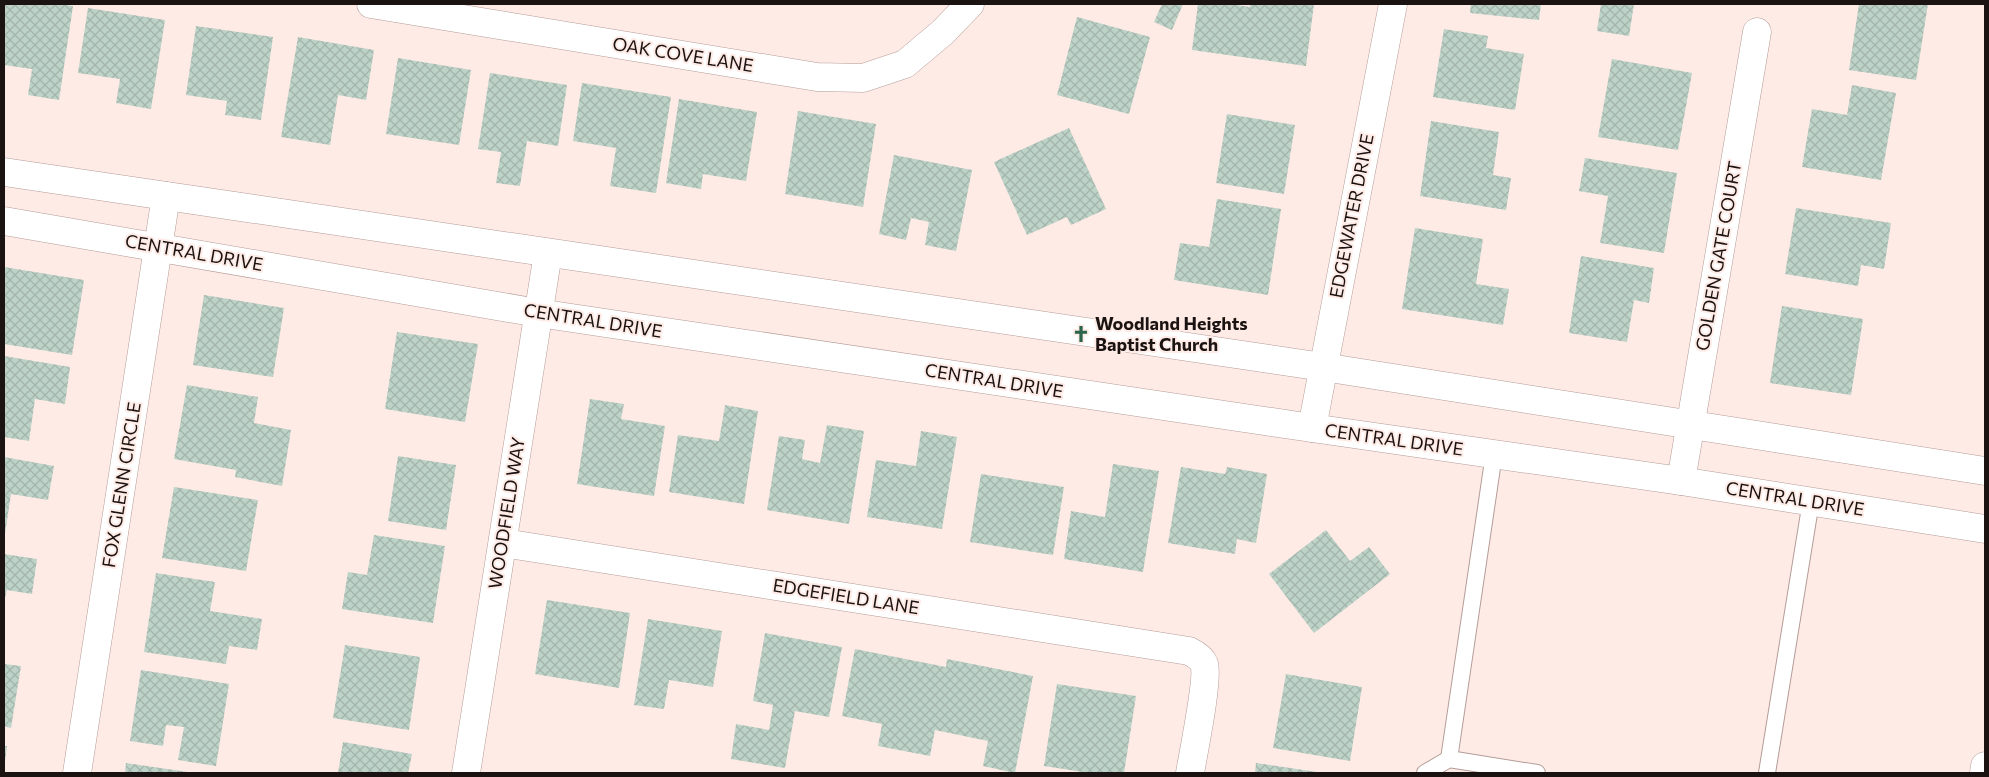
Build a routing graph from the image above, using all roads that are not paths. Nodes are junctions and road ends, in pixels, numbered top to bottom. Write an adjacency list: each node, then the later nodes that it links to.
1 (372, 4): 2 (main road, OAK COVE LANE)
2 (970, 4)
3 (1393, 4): 11 (main road, EDGEWATER DRIVE)
4 (1757, 32): 12 (main road, GOLDEN GATE COURT)
5 (4, 172): 6 (main road)
6 (166, 196): 8 (main road, FOX GLENN CIRCLE); 9 (main road)
7 (4, 221): 8 (main road, CENTRAL DRIVE)
8 (159, 247): 10 (main road, CENTRAL DRIVE); 22 (main road, FOX GLENN CIRCLE)
9 (548, 253): 10 (main road, WOODFIELD WAY); 11 (main road)
10 (538, 313): 13 (main road, CENTRAL DRIVE); 19 (main road, WOODFIELD WAY)
11 (1324, 367): 12 (main road); 13 (main road, EDGEWATER DRIVE)
12 (1691, 424): 15 (main road); 16 (main road, GOLDEN GATE COURT)
13 (1312, 428): 14 (main road, CENTRAL DRIVE)
14 (1494, 454): 16 (main road, CENTRAL DRIVE); 20 (lane)
15 (1985, 471)
16 (1681, 480): 17 (main road, CENTRAL DRIVE)
17 (1811, 502): 18 (main road, CENTRAL DRIVE); 27 (lane)
18 (1985, 529)
19 (503, 543): 23 (main road, WOODFIELD WAY); 24 (main road, EDGEFIELD LANE)
20 (1449, 759): 25 (lane); 26 (lane)
21 (1985, 766): 28 (main road)
22 (77, 773)
23 (466, 773)
24 (1190, 773)
25 (1425, 773)
26 (1537, 773)
27 (1767, 773)
28 (1984, 773)

